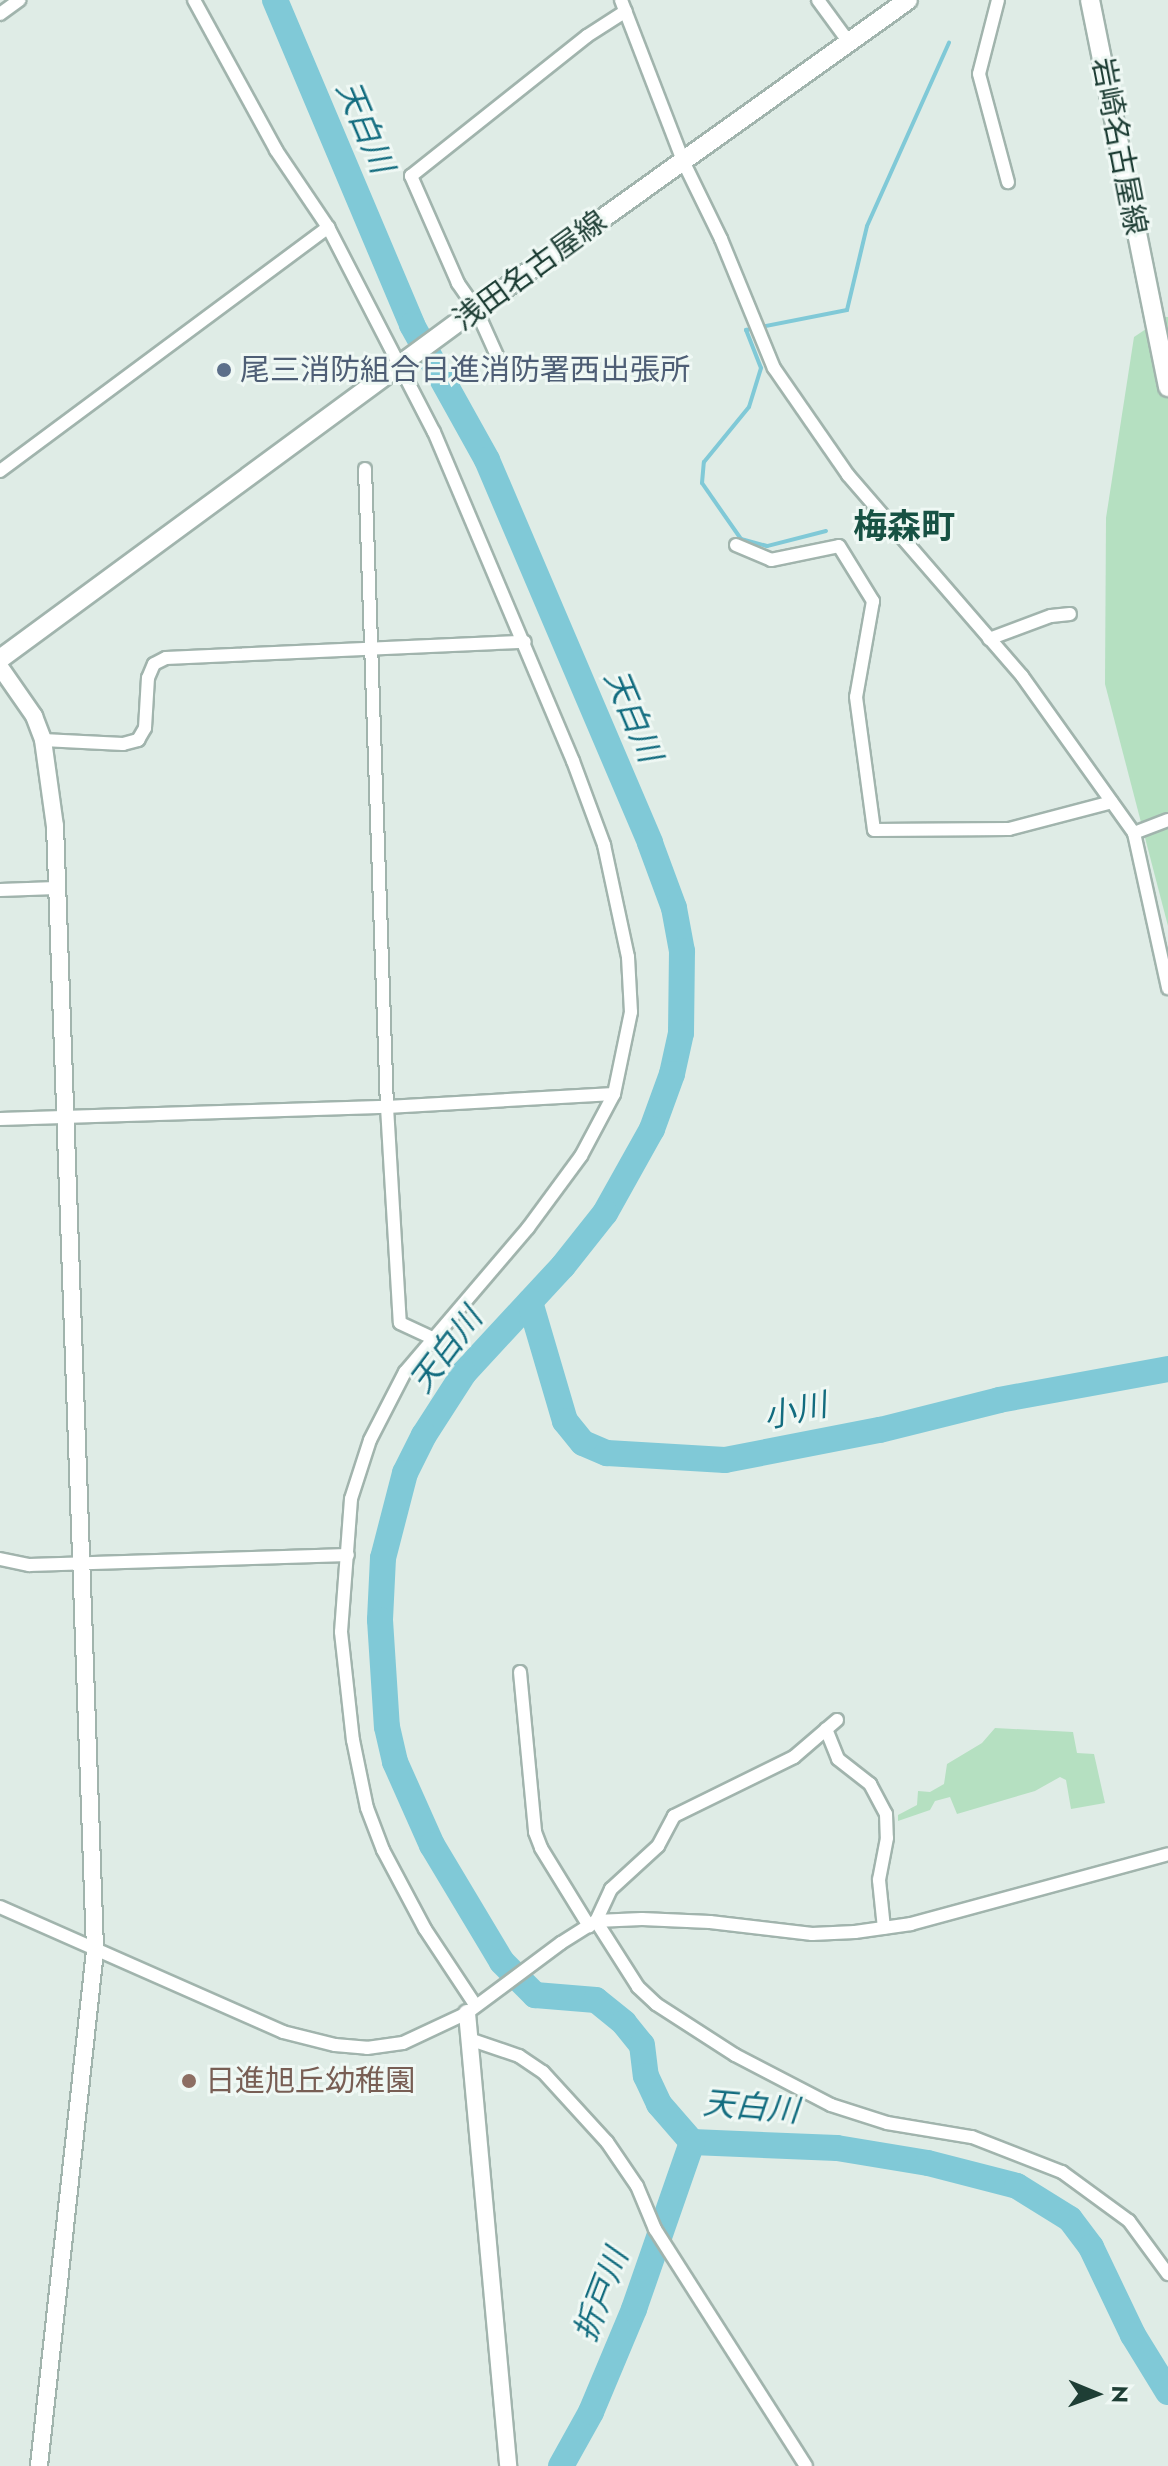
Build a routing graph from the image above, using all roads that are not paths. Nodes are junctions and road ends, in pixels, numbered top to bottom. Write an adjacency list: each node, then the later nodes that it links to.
1 (19, 0): 8 (street)
2 (194, 0): 12 (street)
3 (818, 0): 9 (street)
4 (908, 0): 9 (main road, 浅田名古屋線)
5 (998, 0): 11 (street)
6 (1090, 0): 16 (main road, 岩崎名古屋線)
7 (624, 6): 10 (street); 13 (street)
8 (0, 14)
9 (848, 41): 10 (main road, 浅田名古屋線)
10 (683, 161): 13 (main road, 浅田名古屋線); 21 (street)
11 (1008, 182)
12 (328, 227): 15 (street); 18 (street)
13 (476, 309): 14 (street); 15 (main road, 浅田名古屋線)
14 (498, 358)
15 (398, 366): 22 (street); 24 (main road, 浅田名古屋線)
16 (1168, 387)
17 (365, 469): 23 (street)
18 (0, 471)
19 (736, 545): 27 (street)
20 (1070, 614): 21 (street)
21 (989, 639): 27 (street)
22 (525, 642): 23 (street); 33 (street)
23 (372, 651): 26 (street); 34 (street)
24 (0, 659)
25 (0, 667): 26 (street)
26 (43, 740): 30 (street)
27 (1112, 802): 29 (street)
28 (1168, 820): 29 (street)
29 (1134, 833): 32 (street)
30 (56, 888): 31 (street); 35 (street)
31 (0, 890)
32 (1168, 988)
33 (614, 1094): 34 (street); 37 (street)
34 (387, 1107): 35 (street); 37 (street)
35 (64, 1116): 36 (street); 40 (street)
36 (0, 1119)
37 (432, 1338): 38 (street)
38 (348, 1555): 40 (street); 49 (street)
39 (0, 1559): 40 (street)
40 (83, 1561): 48 (street)
41 (520, 1672): 46 (street)
42 (837, 1720): 43 (street)
43 (826, 1729): 46 (street); 47 (street)
44 (1168, 1854): 47 (street)
45 (0, 1907): 48 (street)
46 (593, 1923): 47 (street); 49 (street); 51 (street)
47 (884, 1928)
48 (95, 1951): 49 (street); 52 (street)
49 (471, 2010): 50 (street)
50 (472, 2040): 53 (street); 54 (street)
51 (1168, 2274)
52 (39, 2466)
53 (508, 2466)
54 (806, 2466)

